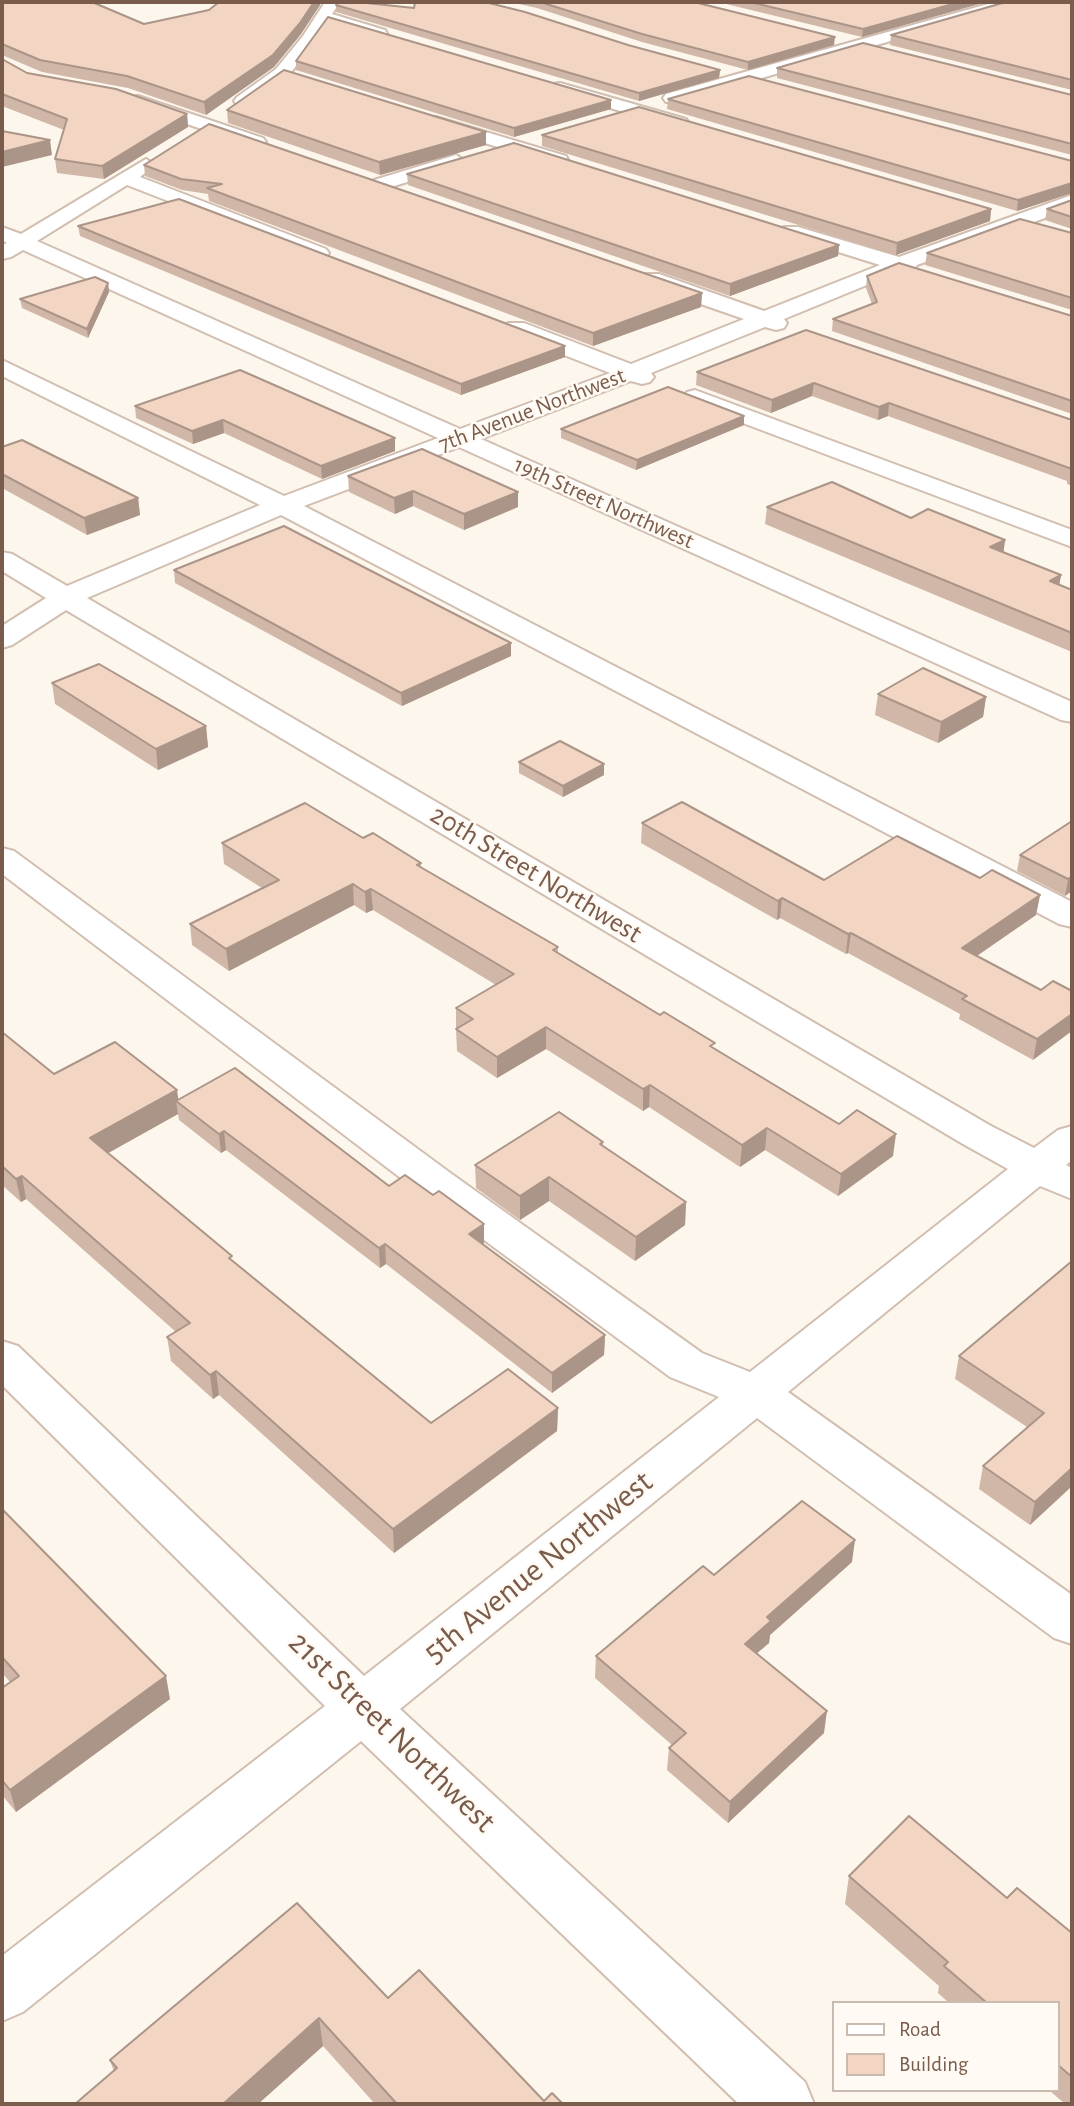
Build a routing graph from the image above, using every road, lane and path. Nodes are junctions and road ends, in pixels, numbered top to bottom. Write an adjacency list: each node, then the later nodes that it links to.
1 (1011, 2): 5 (street)
2 (328, 9): 4 (street); 8 (street)
3 (833, 37): 5 (street)
4 (401, 40)
5 (859, 44): 6 (street); 9 (street)
6 (899, 54)
7 (707, 68): 9 (street)
8 (282, 73): 10 (street); 17 (street)
9 (744, 77): 12 (street); 14 (street)
10 (307, 81)
11 (544, 83): 14 (street)
12 (783, 88)
13 (122, 95): 17 (street)
14 (633, 109): 16 (street); 18 (street)
15 (421, 117): 21 (street)
16 (606, 117)
17 (207, 126): 20 (street); 22 (street)
18 (698, 128)
19 (546, 135): 21 (street)
20 (184, 141)
21 (510, 145): 24 (street); 27 (street)
22 (282, 151)
23 (160, 156): 26 (street)
24 (576, 165)
25 (356, 176): 27 (street)
26 (125, 178): 34 (street); 35 (street)
27 (381, 184): 28 (street)
28 (420, 198)
29 (1072, 201): 31 (street, 7th Avenue Northwest)
30 (987, 212): 31 (street)
31 (1018, 221): 33 (street); 36 (street, 7th Avenue Northwest)
32 (773, 225): 36 (street)
33 (1044, 229)
34 (8, 243): 44 (street, 19th Street Northwest)
35 (340, 261)
36 (900, 264): 38 (street); 40 (street, 7th Avenue Northwest)
37 (627, 271): 40 (street)
38 (929, 273)
39 (492, 319): 43 (street)
40 (766, 319): 41 (street); 43 (street, 7th Avenue Northwest)
41 (801, 332)
42 (2, 368): 45 (street)
43 (631, 373): 44 (street, 7th Avenue Northwest); 46 (street)
44 (459, 438): 45 (street, 7th Avenue Northwest); 50 (street, 19th Street Northwest)
45 (282, 506): 48 (street, 7th Avenue Northwest); 52 (street)
46 (1072, 539)
47 (2, 561): 48 (street, 20th Street Northwest)
48 (67, 597): 49 (street, 7th Avenue Northwest); 53 (street, 20th Street Northwest)
49 (2, 639)
50 (1072, 713)
51 (2, 858): 55 (street)
52 (1072, 916)
53 (1061, 1163): 55 (street, 5th Avenue Northwest)
54 (2, 1358): 57 (street, 21st Street Northwest)
55 (756, 1393): 56 (street); 57 (street, 5th Avenue Northwest)
56 (1072, 1623)
57 (362, 1709): 58 (street, 5th Avenue Northwest); 59 (street, 21st Street Northwest)
58 (2, 1992)
59 (783, 2104)

